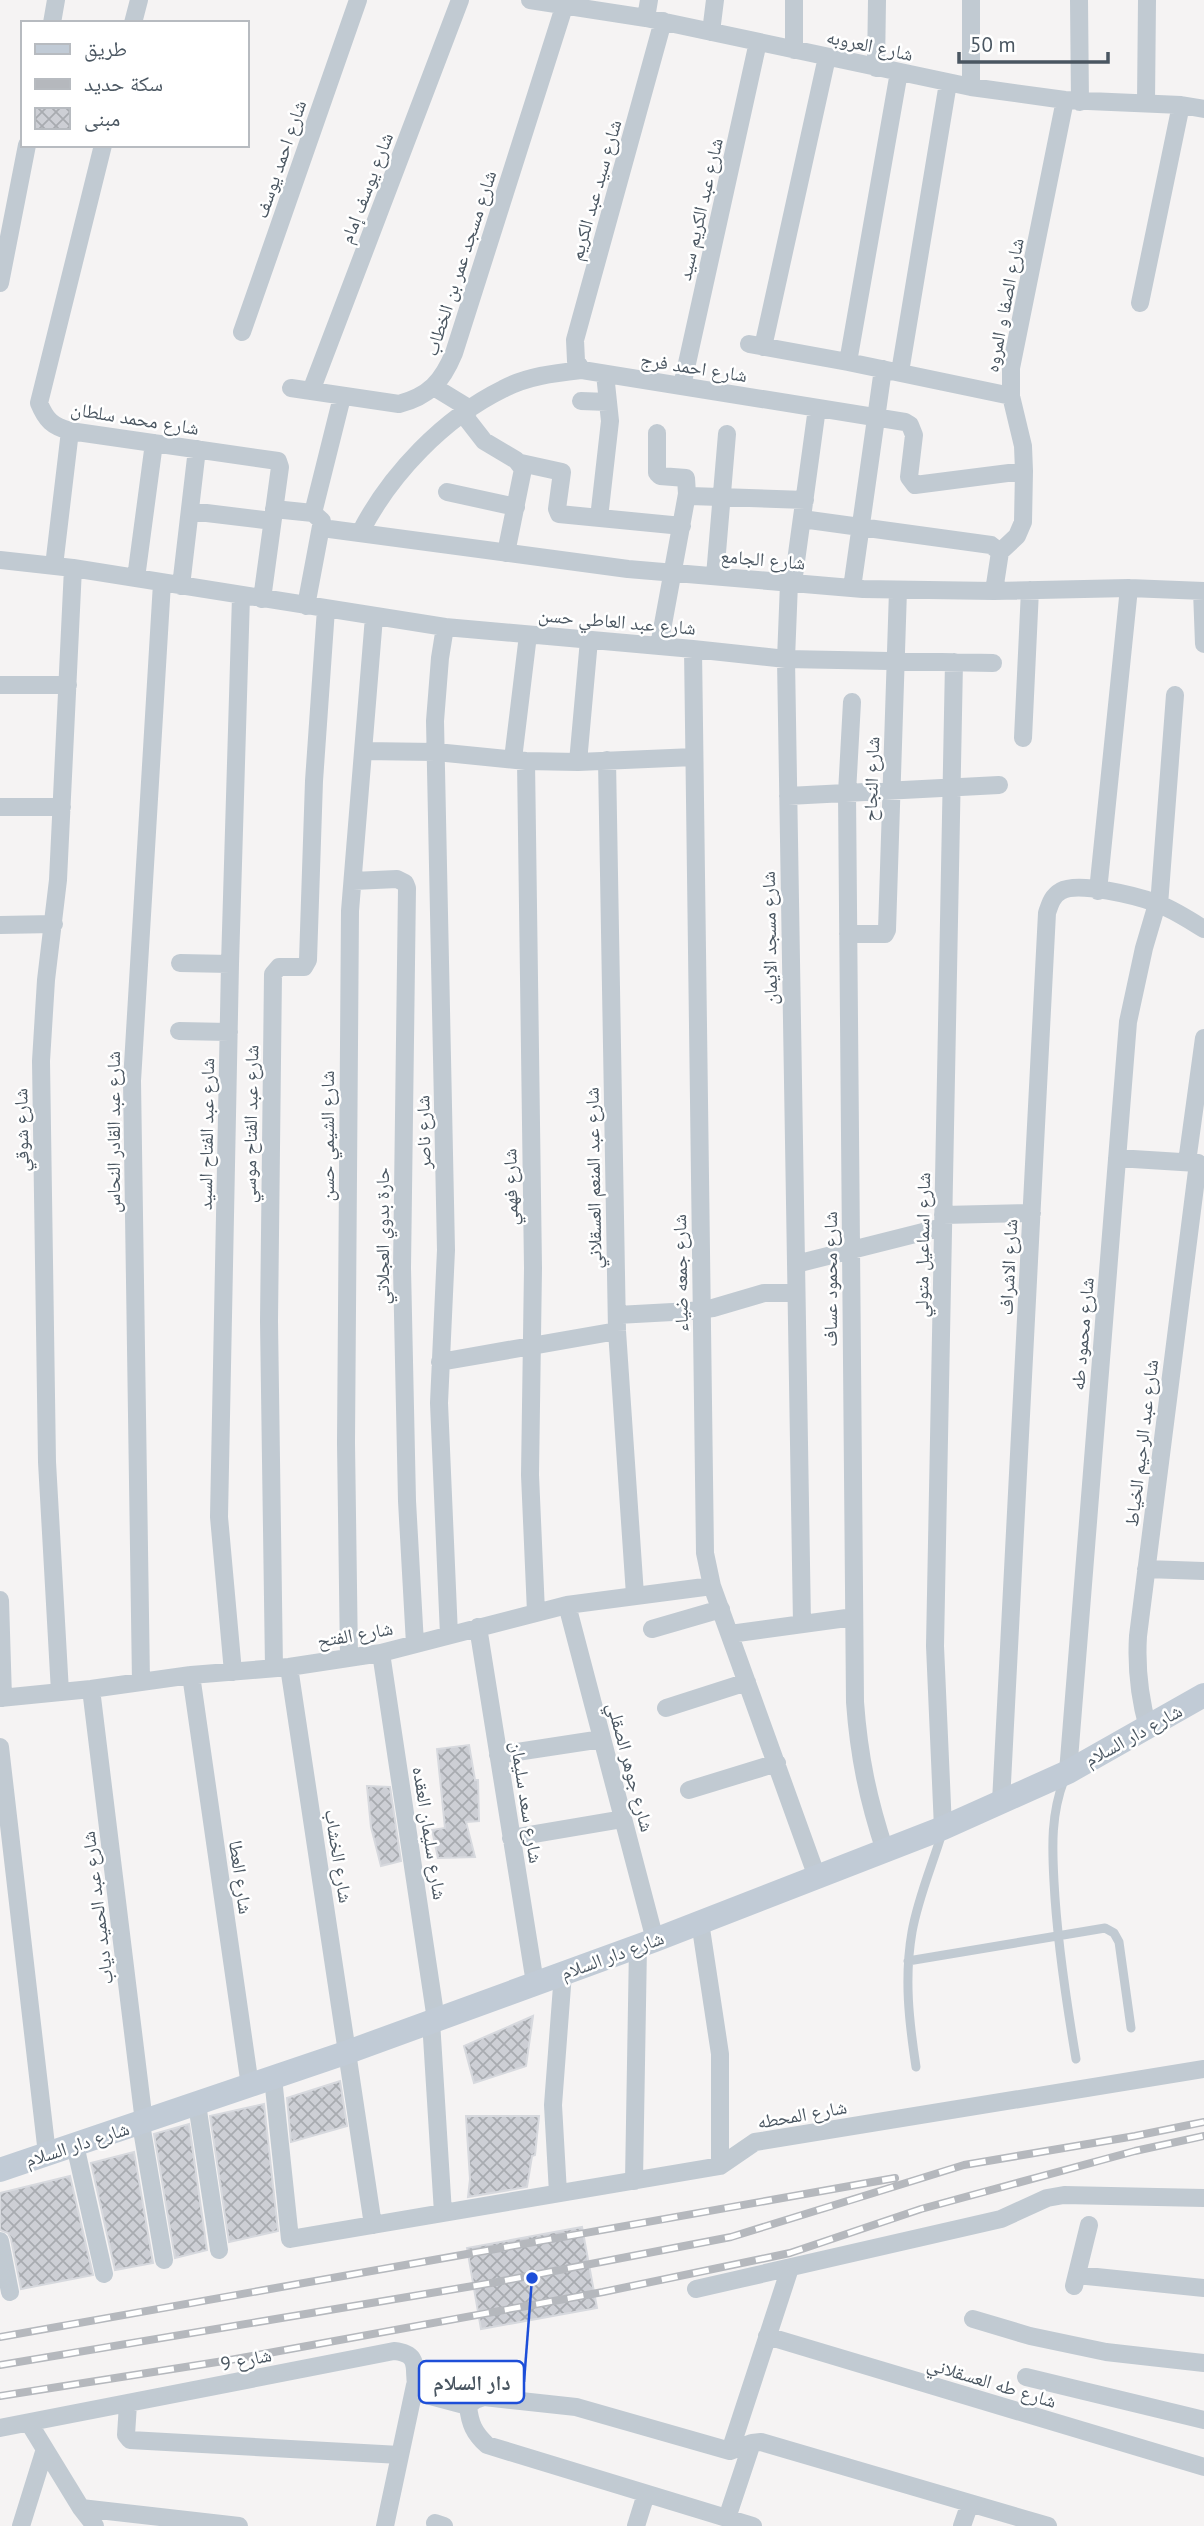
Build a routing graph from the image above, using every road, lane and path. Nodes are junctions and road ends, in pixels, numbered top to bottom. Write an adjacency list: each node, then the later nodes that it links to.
1 (56, 0): 14 (street)
2 (139, 0): 15 (street)
3 (358, 0): 32 (street, شارع احمد يوسف)
4 (460, 0): 40 (street, شارع يوسف إمام)
5 (715, 0): 16 (street)
6 (794, 0): 18 (street)
7 (877, 0): 20 (street)
8 (971, 0): 23 (street)
9 (1079, 0): 24 (street, شارع الصفا و المروه)
10 (1147, 0): 25 (street)
11 (536, 1): 12 (street, شارع العروبه)
12 (564, 7): 13 (street, شارع العروبه); 39 (street, شارع مسجد عمر بن الخطاب)
13 (653, 13): 16 (street, شارع العروبه); 34 (street, شارع سيد عبد الكريم)
14 (52, 21)
15 (134, 21)
16 (711, 32): 17 (street, شارع العروبه)
17 (758, 42): 18 (street, شارع العروبه); 37 (street, شارع عبد الكريم سيد)
18 (794, 50): 19 (street, شارع العروبه)
19 (827, 57): 20 (street, شارع العروبه); 33 (street)
20 (876, 68): 21 (street, شارع العروبه)
21 (899, 72): 22 (street, شارع العروبه); 33 (street)
22 (948, 83): 23 (street, شارع العروبه); 35 (street)
23 (971, 87): 24 (street, شارع العروبه)
24 (1073, 101): 25 (street, شارع العروبه); 41 (street, شارع الصفا و المروه)
25 (1146, 103): 26 (street, شارع العروبه)
26 (1181, 105): 27 (street, شارع العروبه); 31 (street)
27 (1204, 109)
28 (27, 147): 30 (street)
29 (103, 147): 48 (street, شارع محمد سلطان)
30 (0, 284)
31 (1140, 303)
32 (242, 332)
33 (848, 362): 35 (street)
34 (582, 370): 36 (street, شارع احمد فرج); 46 (street, شارع احمد فرج)
35 (891, 371): 41 (street); 47 (street)
36 (605, 373): 37 (street, شارع احمد فرج); 44 (street)
37 (682, 386): 45 (street, شارع احمد فرج)
38 (291, 387): 40 (street)
39 (434, 387): 42 (street); 46 (street)
40 (311, 391): 42 (street)
41 (1011, 396): 54 (street, شارع الصفا و المروه)
42 (342, 397): 64 (street)
43 (581, 401): 44 (street)
44 (608, 402): 62 (street)
45 (817, 408): 47 (street, شارع احمد فرج); 58 (street, شارع مسجد الايمان)
46 (466, 411): 53 (street); 67 (street, شارع احمد فرج)
47 (875, 418): 54 (street, شارع احمد فرج); 66 (street)
48 (70, 431): 51 (street, شارع محمد سلطان); 71 (street)
49 (657, 433): 56 (street)
50 (727, 434): 57 (street)
51 (154, 443): 52 (street, شارع محمد سلطان); 75 (street)
52 (197, 449): 60 (street); 61 (street, شارع محمد سلطان)
53 (521, 463): 59 (street); 62 (street)
54 (1024, 471): 69 (street, شارع الصفا و المروه)
55 (447, 492): 59 (street)
56 (687, 494): 57 (street); 65 (street)
57 (722, 498): 58 (street); 74 (street)
58 (805, 500): 63 (street, شارع مسجد الايمان)
59 (516, 507): 68 (street)
60 (190, 511): 61 (street); 78 (street)
61 (273, 515): 64 (street, شارع الجامع); 86 (street, شارع محمد سلطان)
62 (599, 518): 65 (street)
63 (802, 519): 66 (street); 77 (street, شارع مسجد الايمان)
64 (317, 521): 67 (street, شارع الجامع); 87 (street)
65 (681, 526): 73 (street)
66 (859, 526): 69 (street); 79 (street)
67 (360, 533): 68 (street, شارع الجامع)
68 (506, 552): 73 (street, شارع الجامع)
69 (1000, 552): 83 (street)
70 (0, 560): 71 (street, شارع عبد العاطي حسن)
71 (54, 566): 72 (street, شارع عبد العاطي حسن)
72 (73, 568): 75 (street, شارع عبد العاطي حسن); 100 (street, شارع شوقي)
73 (673, 573): 74 (street, شارع الجامع); 94 (street)
74 (715, 576): 77 (street, شارع الجامع)
75 (136, 578): 76 (street, شارع عبد العاطي حسن)
76 (162, 583): 78 (street, شارع عبد العاطي حسن); 161 (street, شارع عبد القادر النحاس)
77 (791, 583): 79 (street, شارع الجامع); 96 (street, شارع مسجد الايمان)
78 (181, 586): 85 (street, شارع عبد العاطي حسن)
79 (852, 588): 81 (street, شارع الجامع)
80 (1129, 588): 82 (street, شارع الجامع); 84 (street, شارع الجامع); 119 (street)
81 (898, 590): 83 (street, شارع الجامع); 97 (street, شارع النجاح)
82 (1030, 590): 83 (street, شارع الجامع); 104 (street)
83 (994, 591)
84 (1203, 591): 93 (street)
85 (241, 596): 86 (street, شارع عبد العاطي حسن); 126 (street, شارع عبد الفتاح السيد)
86 (262, 599): 87 (street, شارع عبد العاطي حسن)
87 (306, 606): 88 (street, شارع عبد العاطي حسن)
88 (326, 609): 89 (street, شارع عبد العاطي حسن); 158 (street, شارع عبد الفتاح موسي)
89 (374, 617): 90 (street, شارع عبد العاطي حسن); 105 (street, شارع الشيمي حسن)
90 (445, 627): 91 (street, شارع عبد العاطي حسن); 106 (street, شارع ناصر)
91 (528, 635): 92 (street, شارع عبد العاطي حسن); 108 (street, شارع فهمي)
92 (589, 640): 94 (street, شارع عبد العاطي حسن); 110 (street)
93 (1204, 644)
94 (659, 646): 95 (street, شارع عبد العاطي حسن)
95 (693, 649): 96 (street, شارع عبد العاطي حسن); 107 (street, شارع جمعه ضياء)
96 (786, 660): 97 (street, شارع عبد العاطي حسن); 115 (street, شارع مسجد الايمان)
97 (896, 662): 98 (street, شارع عبد العاطي حسن); 113 (street, شارع النجاح)
98 (954, 662): 99 (street, شارع عبد العاطي حسن); 112 (street, شارع اسماعيل متولي)
99 (993, 663)
100 (68, 684): 101 (street); 117 (street, شارع شوقي)
101 (0, 685)
102 (1175, 695): 120 (street, شارع محمود طه)
103 (852, 702): 114 (street, شارع محمود عساف)
104 (1023, 738)
105 (363, 751): 106 (street); 118 (street, شارع الشيمي حسن)
106 (436, 752): 108 (street); 140 (street, شارع ناصر)
107 (694, 757): 109 (street); 137 (street, شارع جمعه ضياء)
108 (519, 760): 110 (street); 139 (street, شارع فهمي)
109 (607, 760): 110 (street); 138 (street, شارع عبد المنعم العسقلاني)
110 (578, 762)
111 (999, 785): 112 (street)
112 (951, 788): 113 (street); 133 (street, شارع اسماعيل متولي)
113 (891, 791): 114 (street); 124 (street, شارع النجاح)
114 (847, 793): 115 (street); 124 (street, شارع محمود عساف)
115 (788, 796): 135 (street, شارع مسجد الايمان)
116 (0, 807): 117 (street)
117 (62, 807): 121 (street, شارع شوقي)
118 (353, 881): 155 (street, حارة بدوي العجلاتي); 157 (street, شارع الشيمي حسن)
119 (1098, 891): 120 (street, شارع الاشراف); 132 (street, شارع الاشراف)
120 (1158, 904): 123 (street, شارع الاشراف); 130 (street, شارع محمود طه)
121 (54, 924): 122 (street); 164 (street, شارع شوقي)
122 (0, 925)
123 (1204, 929)
124 (848, 934): 134 (street, شارع محمود عساف)
125 (180, 963): 126 (street)
126 (230, 964): 128 (street, شارع عبد الفتاح السيد)
127 (179, 1031): 128 (street)
128 (229, 1032): 159 (street, شارع عبد الفتاح السيد)
129 (1204, 1038): 131 (street, شارع عبد الرحيم الخياط)
130 (1117, 1158): 131 (street); 173 (street, شارع محمود طه)
131 (1196, 1163): 141 (street, شارع عبد الرحيم الخياط)
132 (1032, 1213): 133 (street); 175 (street, شارع الاشراف)
133 (943, 1221): 134 (street); 177 (street, شارع اسماعيل متولي)
134 (851, 1250): 135 (street); 149 (street, شارع محمود عساف)
135 (796, 1264): 136 (street, شارع مسجد الايمان)
136 (796, 1293): 137 (street); 150 (street, شارع مسجد الايمان)
137 (701, 1310): 138 (street); 143 (street, شارع جمعه ضياء)
138 (617, 1323): 139 (street); 144 (street, شارع عبد المنعم العسقلاني)
139 (532, 1346): 140 (street); 148 (street, شارع فهمي)
140 (440, 1362): 154 (street, شارع ناصر)
141 (1146, 1569): 142 (street); 168 (street, شارع عبد الرحيم الخياط)
142 (1203, 1571)
143 (712, 1586): 144 (street, شارع الفتح); 147 (street, شارع جمعه ضياء)
144 (635, 1595): 146 (street, شارع الفتح)
145 (0, 1600): 166 (street)
146 (567, 1605): 148 (street, شارع الفتح); 169 (street, شارع جوهر الصقلي)
147 (721, 1609): 152 (street); 153 (street, شارع جمعه ضياء)
148 (536, 1612): 151 (street, شارع الفتح)
149 (854, 1617): 150 (street); 179 (street, شارع محمود عساف)
150 (802, 1624): 153 (street)
151 (478, 1628): 154 (street, شارع الفتح); 171 (street, شارع سعد سليمان)
152 (652, 1629)
153 (730, 1634): 162 (street, شارع جمعه ضياء)
154 (449, 1635): 155 (street, شارع الفتح)
155 (415, 1644): 156 (street, شارع الفتح)
156 (381, 1653): 157 (street, شارع الفتح); 187 (street, شارع سليمان العقده)
157 (349, 1658): 158 (street, شارع الفتح)
158 (282, 1668): 159 (street, شارع الفتح); 189 (street, شارع الخشاب)
159 (233, 1672): 160 (street, شارع الفتح)
160 (191, 1675): 161 (street, شارع الفتح); 193 (street, شارع العطا)
161 (141, 1682): 163 (street, شارع الفتح)
162 (747, 1682): 167 (street); 172 (street, شارع جمعه ضياء)
163 (91, 1689): 164 (street, شارع الفتح); 195 (street, شارع عبد الحميد دياب)
164 (60, 1692): 166 (street, شارع الفتح)
165 (1204, 1695): 168 (main road, شارع دار السلام)
166 (1, 1698)
167 (666, 1707)
168 (1148, 1728): 173 (main road, شارع دار السلام)
169 (602, 1739): 171 (street); 176 (street, شارع جوهر الصقلي)
170 (0, 1747): 197 (street)
171 (498, 1755): 178 (street, شارع سعد سليمان)
172 (776, 1763): 174 (street); 180 (street, شارع جمعه ضياء)
173 (1068, 1772): 175 (main road, شارع دار السلام); 182 (lane)
174 (689, 1790)
175 (1001, 1802): 177 (main road, شارع دار السلام)
176 (623, 1819): 178 (street); 183 (street, شارع جوهر الصقلي)
177 (943, 1828): 179 (main road, شارع دار السلام); 184 (lane)
178 (511, 1838): 186 (street, شارع سعد سليمان)
179 (885, 1851): 180 (main road, شارع دار السلام)
180 (817, 1877): 181 (main road, شارع دار السلام)
181 (701, 1922): 183 (main road, شارع دار السلام); 198 (street)
182 (1056, 1935): 184 (lane); 188 (lane); 190 (lane)
183 (646, 1943): 185 (main road, شارع دار السلام); 200 (street, شارع جوهر الصقلي)
184 (908, 1961): 191 (lane)
185 (563, 1973): 186 (main road, شارع دار السلام); 201 (street)
186 (535, 1983): 187 (main road, شارع دار السلام)
187 (434, 2020): 189 (main road, شارع دار السلام); 203 (street, شارع سليمان العقده)
188 (1131, 2028)
189 (348, 2052): 193 (main road, شارع دار السلام); 204 (street, شارع الخشاب)
190 (1076, 2059)
191 (916, 2067)
192 (1204, 2069): 198 (street, شارع المحطه)
193 (262, 2082): 194 (main road, شارع دار السلام); 206 (street, شارع العطا)
194 (197, 2104): 195 (main road, شارع دار السلام); 208 (street)
195 (142, 2123): 196 (main road, شارع دار السلام); 209 (street, شارع عبد الحميد دياب)
196 (75, 2145): 197 (main road, شارع دار السلام); 211 (street)
197 (47, 2154): 199 (main road, شارع دار السلام)
198 (720, 2166): 200 (street, شارع المحطه)
199 (0, 2170)
200 (634, 2180): 201 (street, شارع المحطه)
201 (558, 2193): 203 (street, شارع المحطه)
202 (1204, 2198): 210 (street)
203 (443, 2213): 204 (street, شارع المحطه)
204 (373, 2225): 206 (street, شارع المحطه)
205 (1090, 2225): 212 (street)
206 (290, 2239)
207 (0, 2241): 214 (street)
208 (219, 2250)
209 (164, 2260)
210 (790, 2268): 213 (street); 216 (street)
211 (104, 2274)
212 (1204, 2288)
213 (695, 2289)
214 (10, 2292)
215 (973, 2319): 217 (street)
216 (767, 2336): 227 (street); 229 (street, شارع طه العسقلاني)
217 (1204, 2364)
218 (1026, 2377): 222 (street)
219 (415, 2385): 220 (street, شارع 9); 221 (street); 228 (street)
220 (128, 2404): 223 (street, شارع 9); 228 (street)
221 (468, 2406): 227 (street); 230 (street)
222 (1204, 2420)
223 (29, 2423): 224 (street, شارع 9); 226 (street)
224 (0, 2428)
225 (752, 2443): 227 (street); 231 (street); 233 (street)
226 (45, 2449): 232 (street); 234 (street)
227 (730, 2451)
228 (400, 2455): 237 (street)
229 (1204, 2468)
230 (646, 2494): 233 (street); 238 (street)
231 (970, 2503): 240 (street); 241 (street)
232 (81, 2508): 235 (street); 236 (street)
233 (727, 2518): 239 (street)
234 (22, 2526)
235 (95, 2526)
236 (239, 2526)
237 (384, 2526)
238 (636, 2526)
239 (753, 2526)
240 (961, 2526)
241 (1048, 2526)

